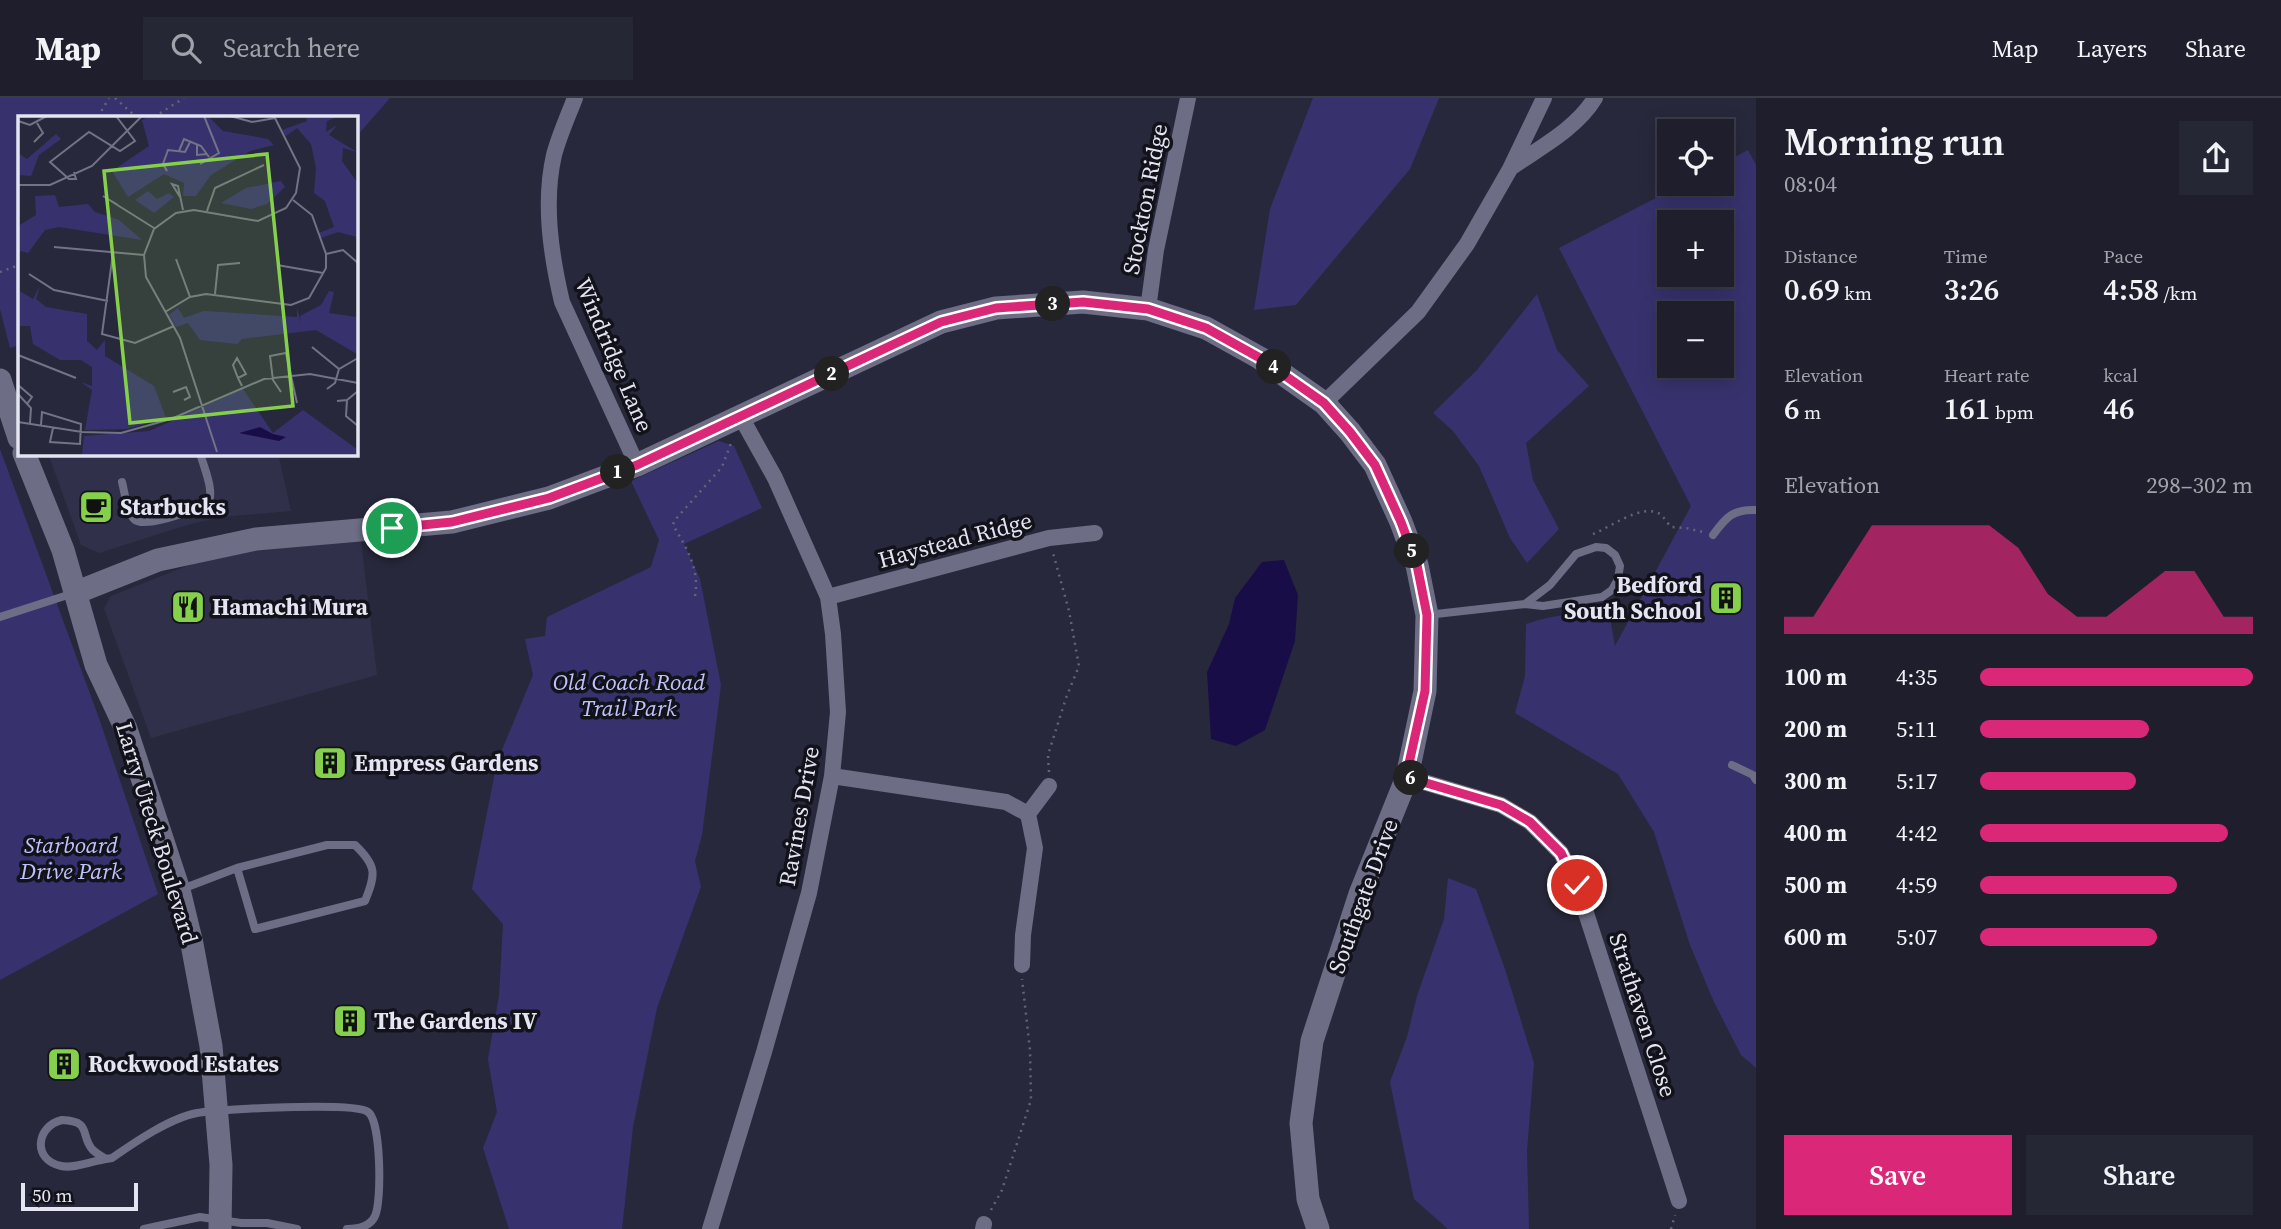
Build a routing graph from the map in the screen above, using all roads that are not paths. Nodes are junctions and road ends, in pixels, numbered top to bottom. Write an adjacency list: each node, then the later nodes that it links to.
1 (575, 98): 13 (street, Windridge Lane)
2 (1187, 98): 6 (street, Stockton Ridge)
3 (1544, 98): 5 (street)
4 (1595, 98): 5 (street)
5 (1510, 169): 8 (street)
6 (1148, 309): 8 (street, Southgate Drive); 9 (street, Southgate Drive)
7 (0, 380): 10 (street)
8 (1324, 403): 21 (street, Southgate Drive)
9 (741, 417): 13 (street, Southgate Drive); 19 (street, Ravines Drive)
10 (18, 435)
11 (25, 455): 18 (street, Larry Uteck Boulevard)
12 (201, 455): 14 (lane)
13 (637, 465): 18 (street, Southgate Drive)
14 (122, 482)
15 (1756, 510): 17 (lane)
16 (1095, 533): 19 (street, Haystead Ridge)
17 (1713, 535)
18 (75, 593): 22 (lane); 30 (street, Larry Uteck Boulevard)
19 (828, 597): 24 (street, Ravines Drive)
20 (1525, 604): 20 (lane); 21 (lane)
21 (1427, 615): 25 (street, Southgate Drive)
22 (0, 617)
23 (1732, 765): 26 (lane)
24 (832, 776): 28 (street); 39 (street, Ravines Drive)
25 (1406, 777): 34 (street, Strathaven Close); 40 (street, Southgate Drive)
26 (1756, 780)
27 (1049, 786): 28 (street)
28 (1028, 814): 31 (street)
29 (237, 868): 29 (lane); 30 (lane)
30 (179, 890): 32 (street, Larry Uteck Boulevard)
31 (1022, 965)
32 (218, 1112): 33 (lane); 35 (street, Larry Uteck Boulevard); 38 (lane)
33 (106, 1159): 33 (lane)
34 (1679, 1201)
35 (220, 1224): 36 (lane); 37 (lane)
36 (144, 1229)
37 (297, 1229)
38 (348, 1229)
39 (710, 1229)
40 (1318, 1229)

